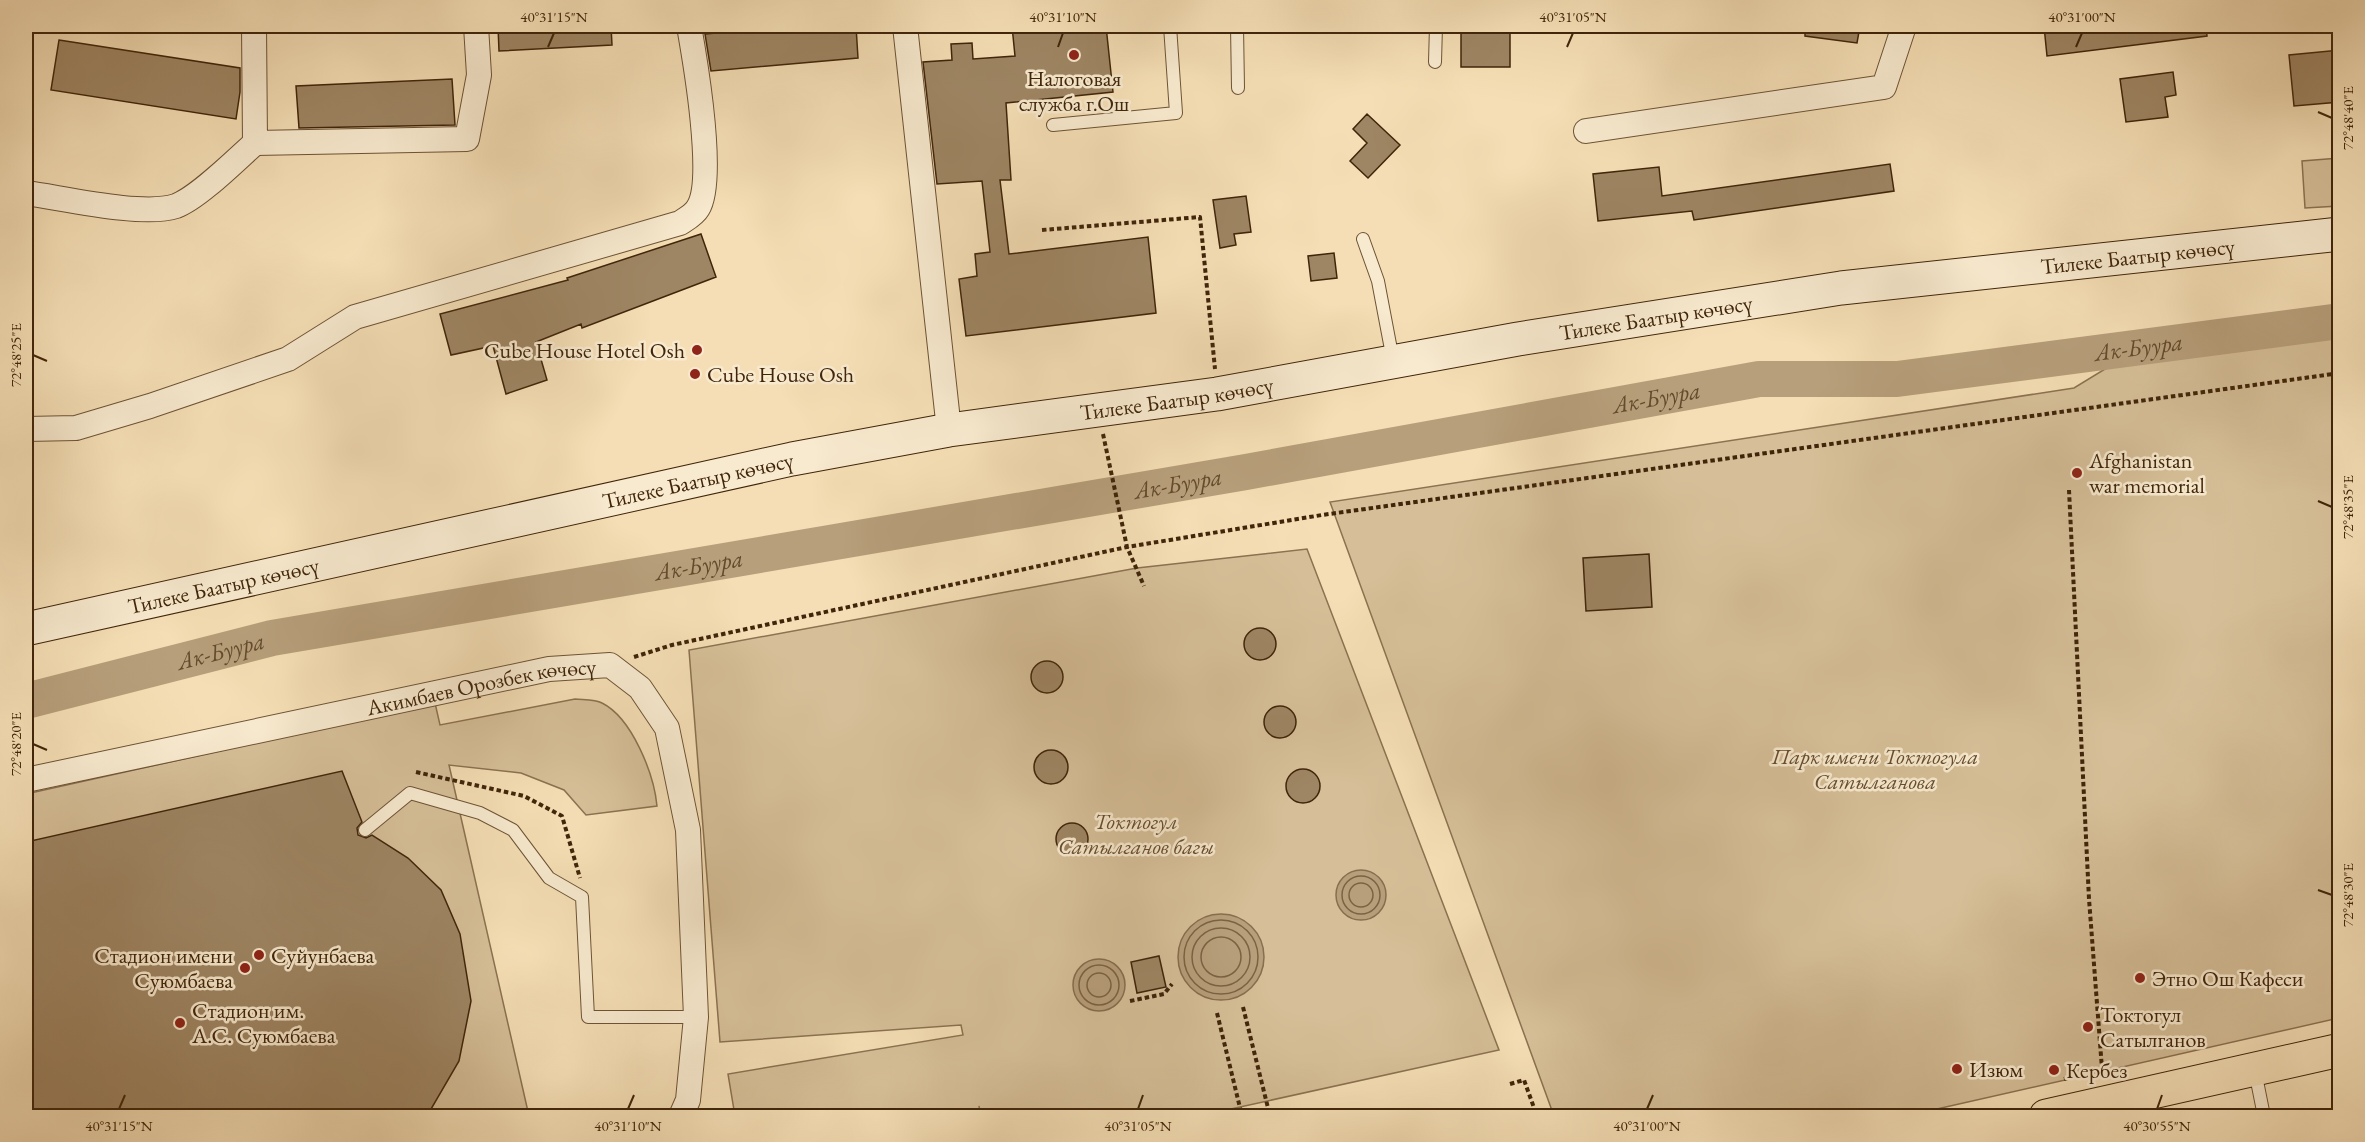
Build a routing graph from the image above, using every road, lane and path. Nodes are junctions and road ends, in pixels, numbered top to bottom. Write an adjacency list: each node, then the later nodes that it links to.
1 (254, 26): 13 (street)
2 (476, 26): 13 (street)
3 (689, 26): 22 (street)
4 (905, 26): 23 (street)
5 (1170, 26): 11 (lane)
6 (1237, 26): 10 (lane)
7 (1436, 26): 9 (lane)
8 (1904, 26): 12 (street)
9 (1435, 62)
10 (1238, 88)
11 (1053, 125)
12 (1586, 131)
13 (255, 143): 14 (street)
14 (26, 193)
15 (1042, 230): 20 (path)
16 (2340, 234): 18 (street, Тилеке Баатыр көчөсү)
17 (1363, 239): 18 (lane)
18 (1393, 362): 20 (street, Тилеке Баатыр көчөсү)
19 (2340, 373): 25 (path)
20 (1217, 394): 21 (street, Тилеке Баатыр көчөсү)
21 (1098, 410): 23 (street, Тилеке Баатыр көчөсү); 25 (path)
22 (26, 429)
23 (949, 430): 27 (street, Тилеке Баатыр көчөсү)
24 (2069, 490): 38 (path)
25 (1127, 547): 26 (path); 28 (path)
26 (1144, 586)
27 (26, 629)
28 (610, 664): 29 (street, Акимбаев Орозбек көчөсү); 35 (street, Акимбаев Орозбек көчөсү)
29 (26, 780)
30 (365, 830): 35 (lane)
31 (1172, 984): 32 (path)
32 (1130, 1001)
33 (1243, 1006): 43 (path)
34 (1217, 1013): 42 (path)
35 (696, 1017): 41 (street, Акимбаев Орозбек көчөсү)
36 (2340, 1050): 37 (main road)
37 (2254, 1068): 40 (main road); 46 (lane)
38 (2064, 1079)
39 (1510, 1084): 44 (path)
40 (2109, 1109): 45 (main road)
41 (681, 1116)
42 (1242, 1116)
43 (1270, 1116)
44 (1537, 1116)
45 (2046, 1116)
46 (2264, 1116)

